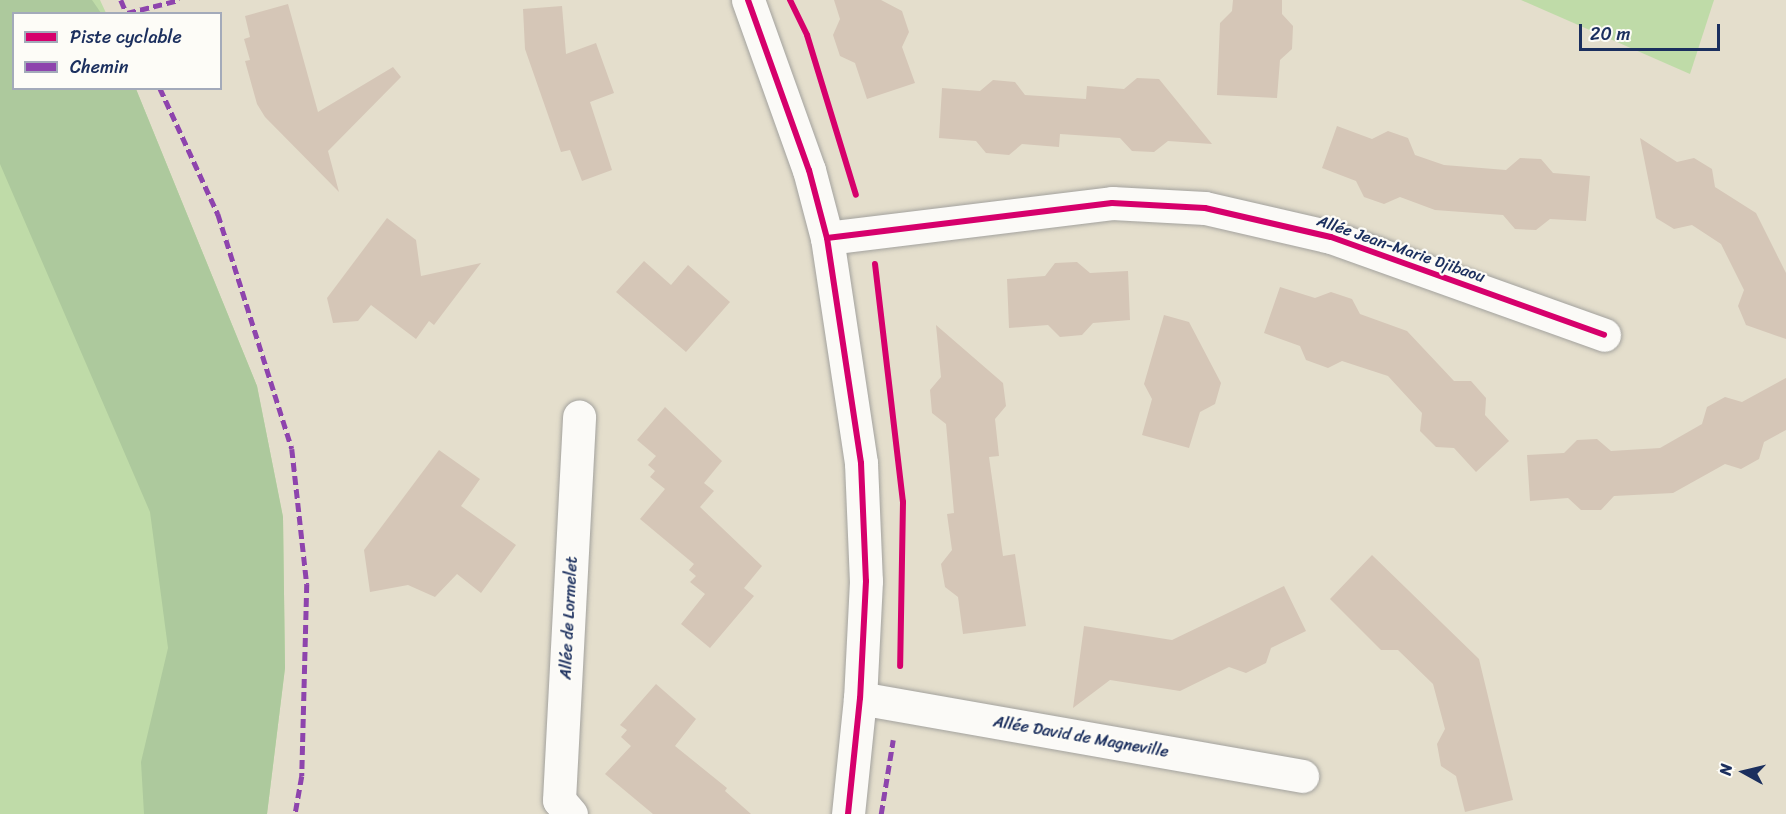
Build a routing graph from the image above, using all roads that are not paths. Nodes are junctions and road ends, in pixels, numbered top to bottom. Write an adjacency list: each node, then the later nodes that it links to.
1 (748, 0): 2 (street)
2 (827, 238): 3 (street, Allée Jean-Marie Djibaou); 5 (street)
3 (1604, 335)
4 (579, 417): 7 (street, Allée de Lormelet)
5 (860, 698): 6 (street, Allée David de Magneville); 8 (street)
6 (1302, 776)
7 (571, 814)
8 (848, 814)

